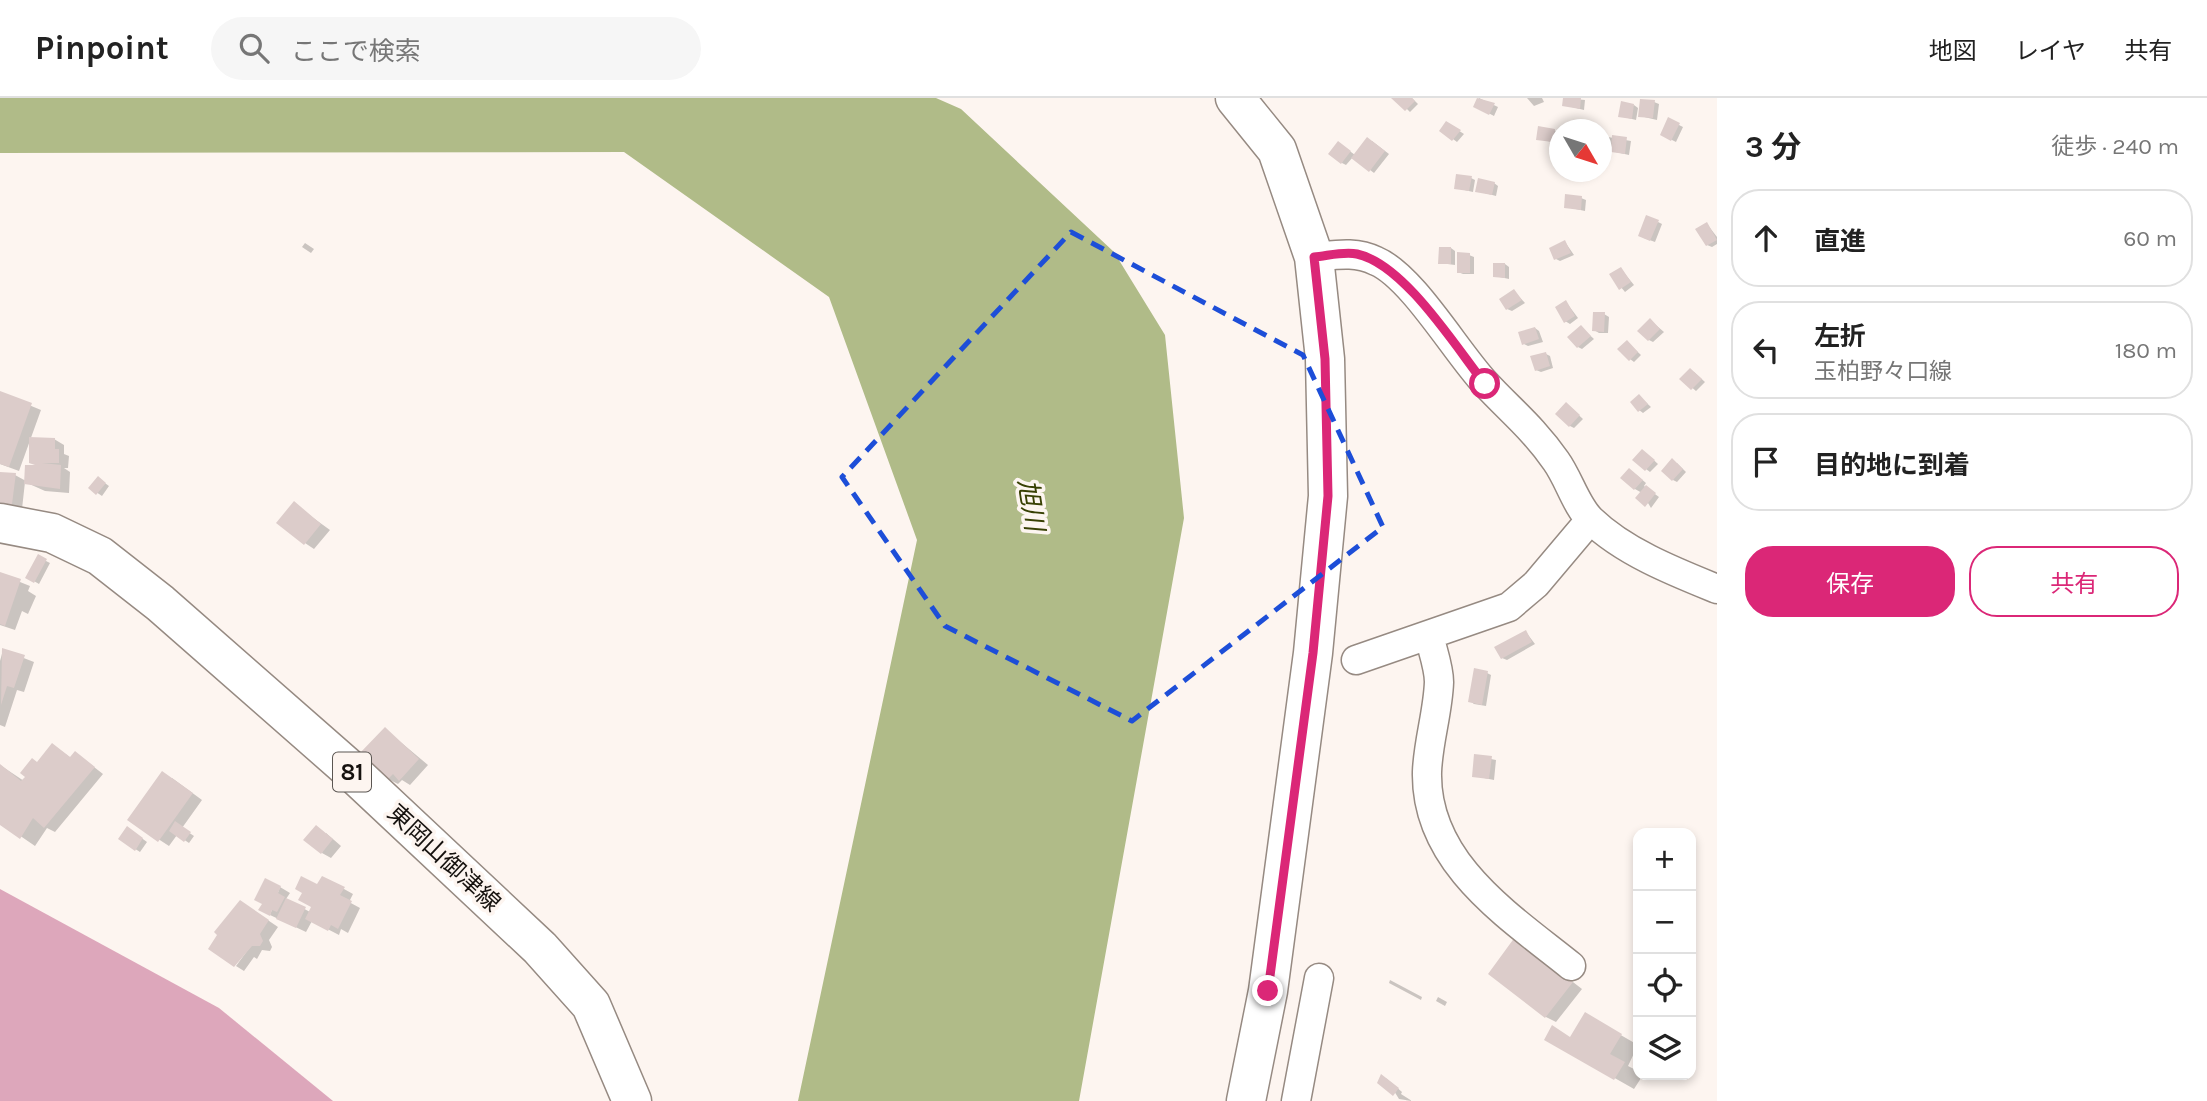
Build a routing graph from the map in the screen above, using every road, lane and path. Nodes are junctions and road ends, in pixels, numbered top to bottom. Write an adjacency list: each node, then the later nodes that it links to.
1 (1235, 98): 2 (main road)
2 (1314, 257): 3 (street); 11 (main road)
3 (1590, 520): 5 (street); 6 (street)
4 (0, 523): 10 (main road, 東岡山御津線 / 81)
5 (1717, 589)
6 (1429, 635): 7 (street); 8 (street)
7 (1356, 660)
8 (1572, 966)
9 (1319, 978): 12 (street)
10 (632, 1101)
11 (1246, 1101)
12 (1296, 1101)

